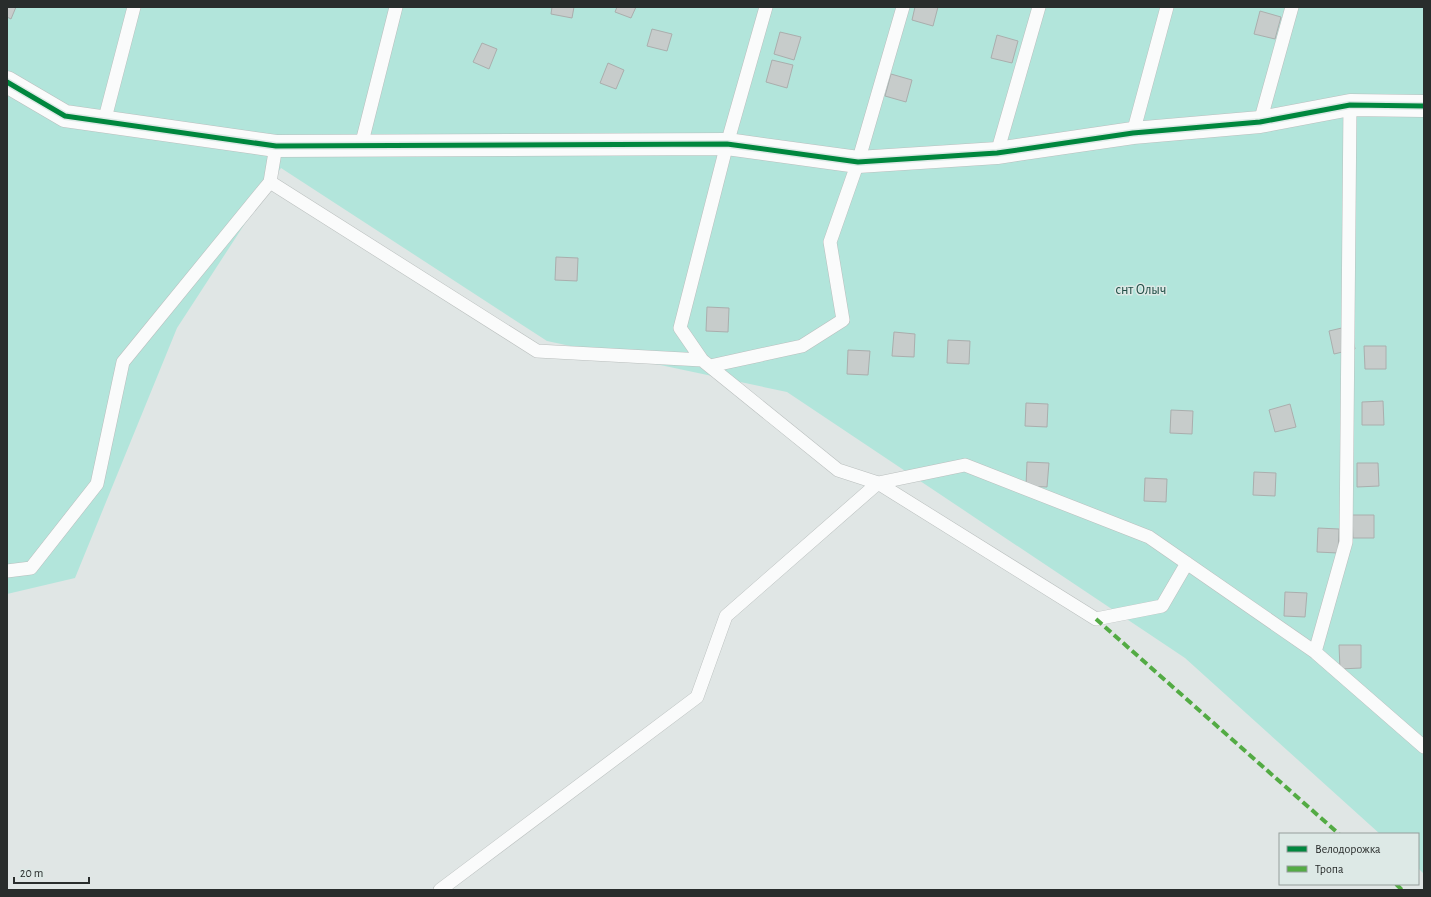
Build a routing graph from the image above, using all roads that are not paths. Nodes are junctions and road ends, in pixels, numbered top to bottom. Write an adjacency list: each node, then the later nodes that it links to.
1 (134, 7): 11 (lane)
2 (396, 7): 16 (lane)
3 (766, 7): 14 (lane)
4 (903, 7): 18 (lane)
5 (1039, 7): 17 (lane)
6 (1167, 7): 13 (lane)
7 (1292, 7): 12 (lane)
8 (7, 82): 11 (street)
9 (1350, 105): 10 (street); 12 (street); 24 (lane)
10 (1424, 106)
11 (104, 122): 15 (street)
12 (1260, 122): 13 (street)
13 (1133, 133): 17 (street)
14 (727, 144): 16 (street); 18 (street); 20 (lane)
15 (276, 146): 16 (street); 19 (lane)
16 (360, 146)
17 (997, 153): 18 (street)
18 (858, 162): 20 (lane)
19 (270, 182): 20 (lane); 23 (lane)
20 (706, 363): 21 (lane)
21 (878, 483): 22 (lane); 22 (lane); 26 (lane)
22 (1187, 563): 24 (lane)
23 (7, 571)
24 (1315, 652): 25 (lane)
25 (1424, 747)
26 (440, 890)

